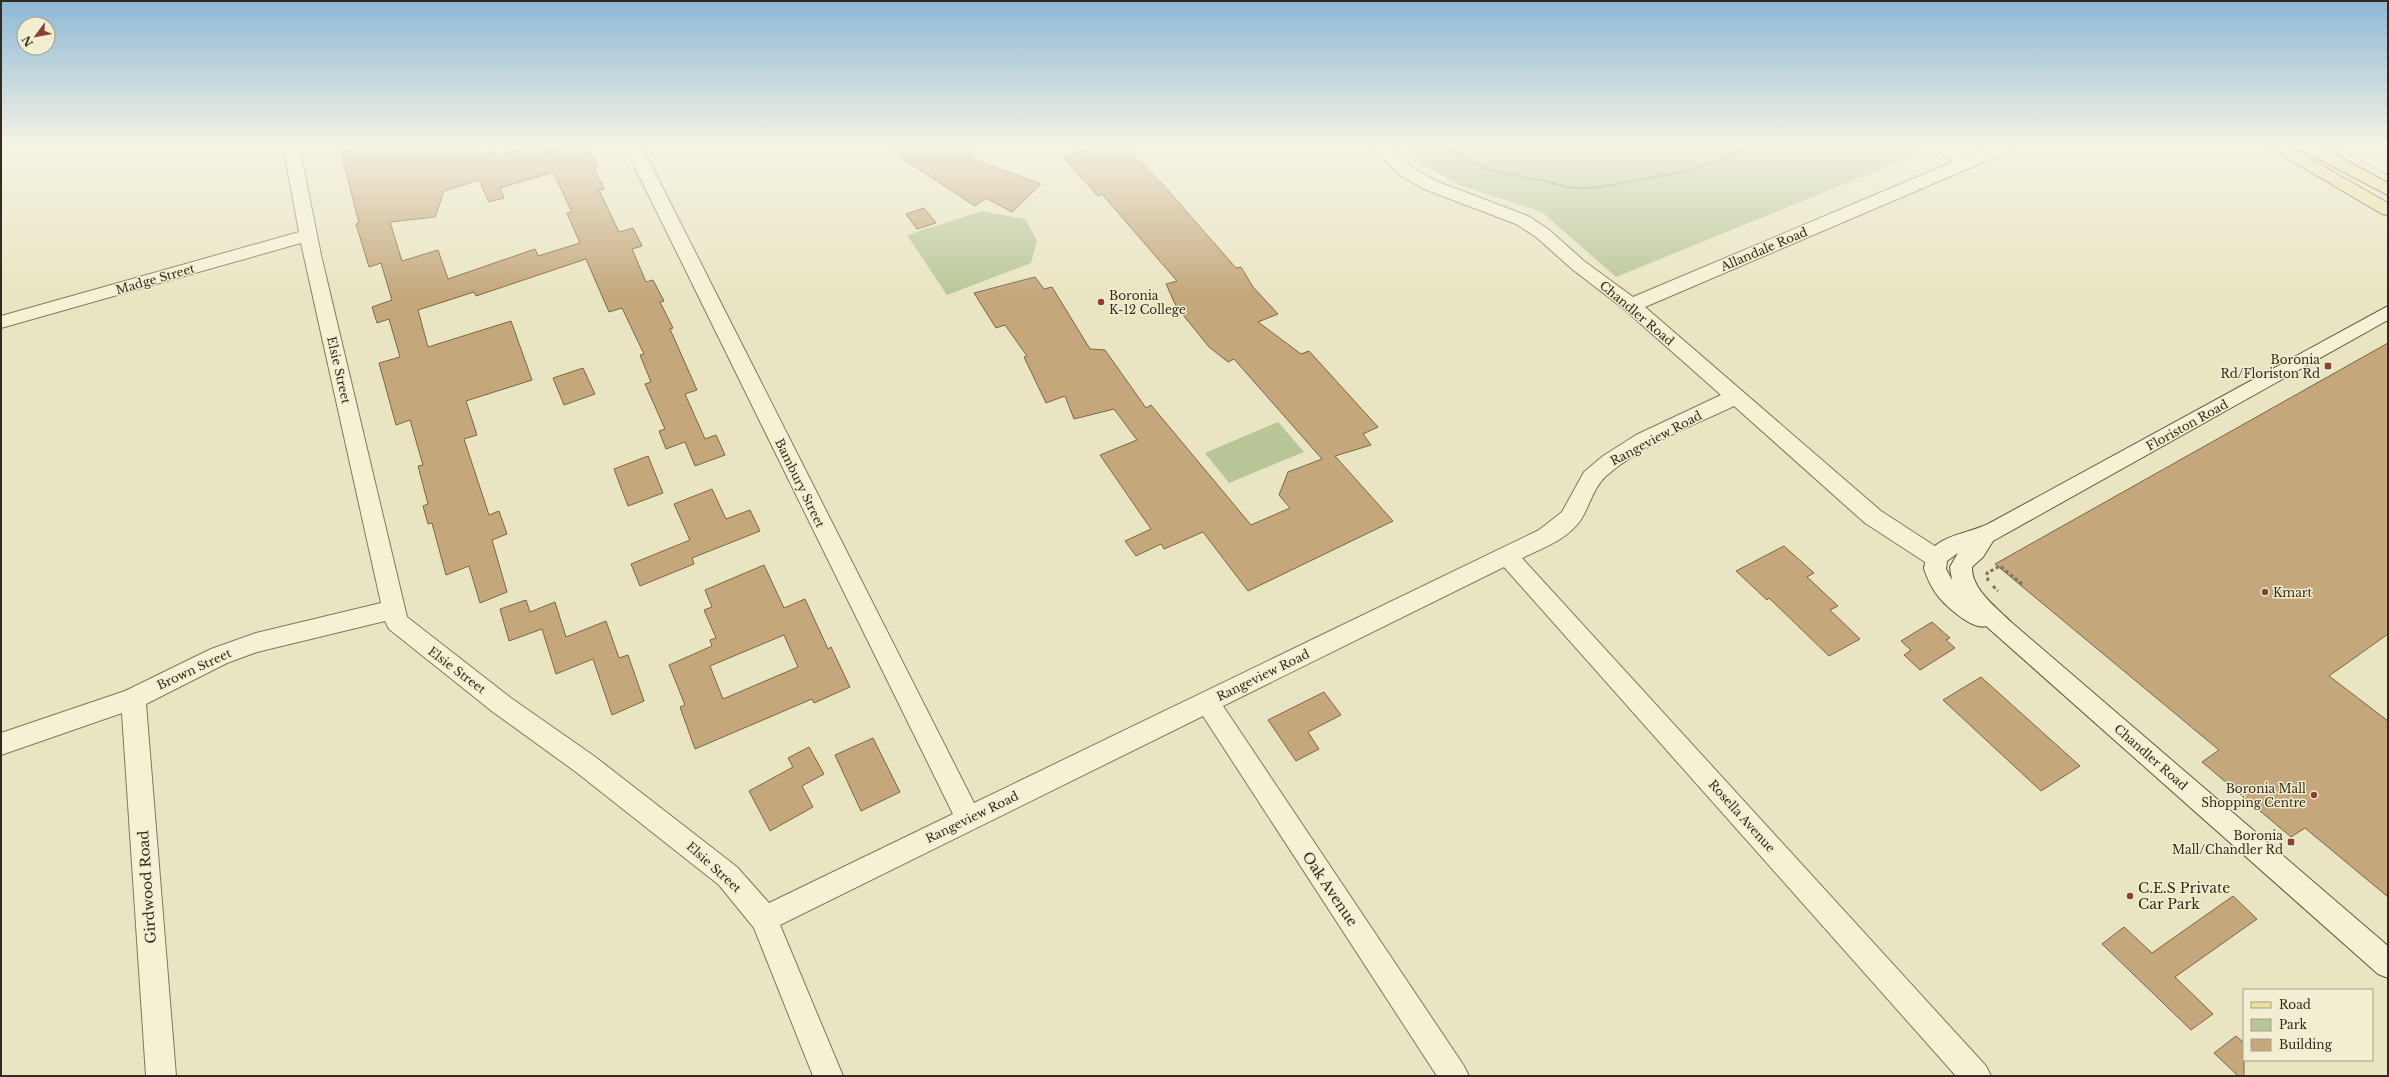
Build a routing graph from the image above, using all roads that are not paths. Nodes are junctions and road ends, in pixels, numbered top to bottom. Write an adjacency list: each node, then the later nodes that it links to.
1 (300, 195): 7 (street, Elsie Street)
2 (657, 195): 21 (street, Bambury Street)
3 (1457, 195): 8 (street, Chandler Road)
4 (1890, 195): 8 (street, Allandale Road)
5 (2362, 195): 6 (main road)
6 (2388, 210)
7 (308, 235): 10 (street, Madge Street); 16 (street, Elsie Street)
8 (1631, 305): 11 (street, Chandler Road)
9 (2388, 312): 12 (street, Floriston Road)
10 (1, 322)
11 (1734, 398): 13 (street, Rangeview Road); 14 (street, Chandler Road)
12 (1985, 535): 14 (street, Floriston Road); 15 (street, Floriston Road)
13 (1507, 556): 19 (street, Rangeview Road); 27 (street, Rosella Avenue)
14 (1936, 566): 15 (street); 17 (street, Chandler Road)
15 (1960, 575): 17 (street, Chandler Road)
16 (393, 610): 18 (street, Brown Street); 22 (street, Elsie Street)
17 (2003, 629): 23 (street, Chandler Road)
18 (133, 699): 20 (street, Brown Street); 24 (street, Girdwood Road)
19 (1207, 702): 21 (street, Rangeview Road); 26 (street, Oak Avenue)
20 (1, 744)
21 (969, 819): 22 (street, Rangeview Road)
22 (764, 919): 25 (street, Elsie Street)
23 (2388, 964)
24 (161, 1076)
25 (828, 1076)
26 (1454, 1076)
27 (1976, 1076)

